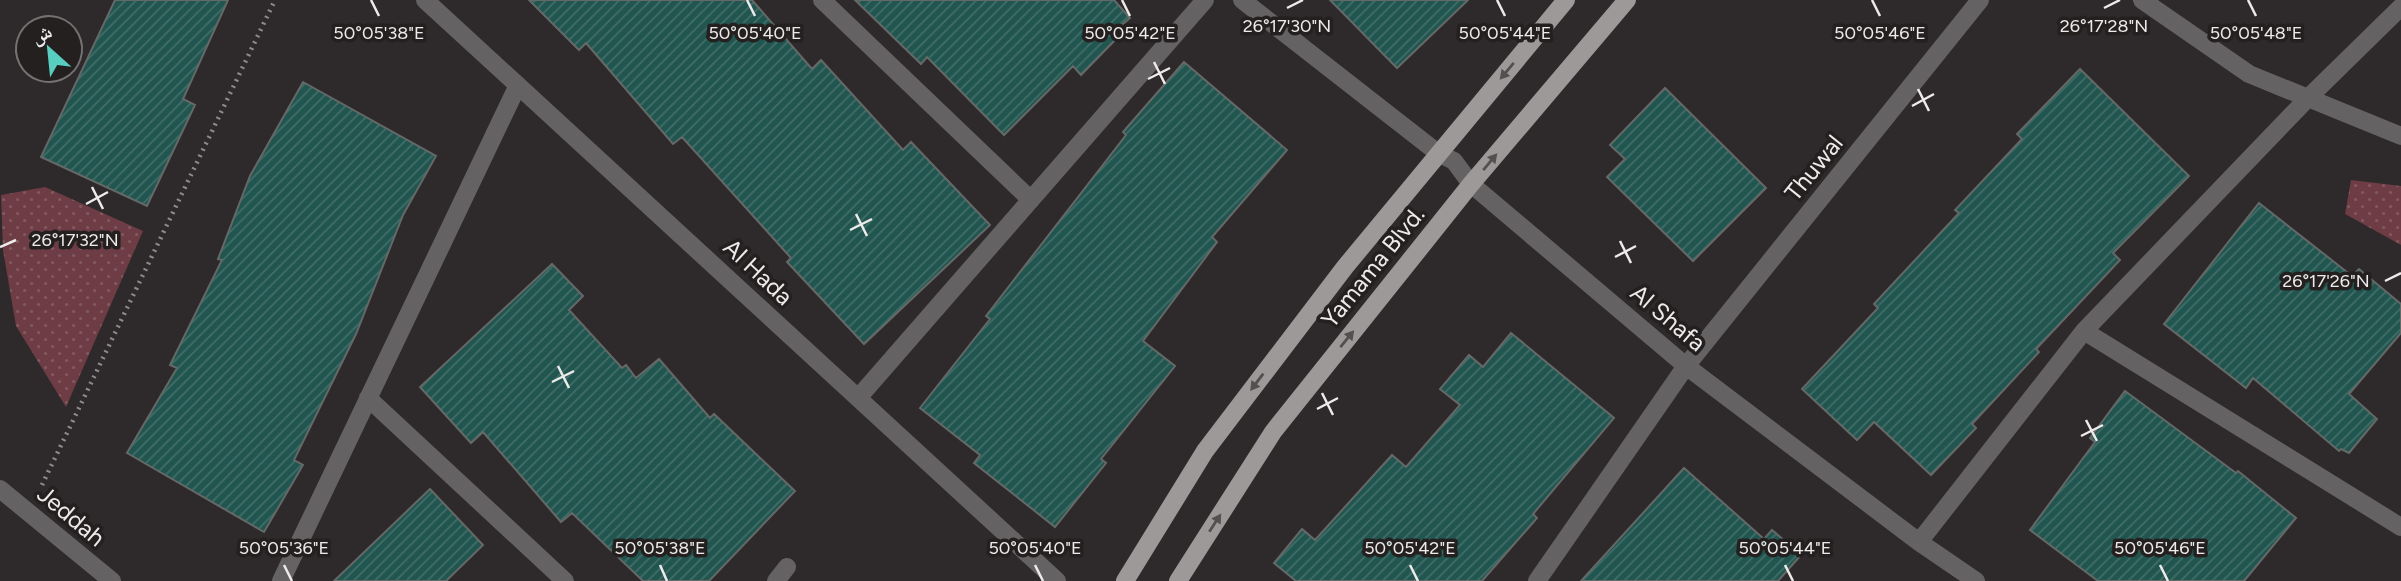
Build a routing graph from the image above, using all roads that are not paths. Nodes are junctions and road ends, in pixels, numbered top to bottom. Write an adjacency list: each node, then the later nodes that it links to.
1 (425, 0): 10 (street, Al Hada)
2 (822, 0): 15 (street)
3 (1205, 0): 15 (street)
4 (1242, 0): 13 (street, Al Shafa)
5 (1566, 0): 13 (main road, Yamama Blvd., one-way to 13)
6 (1627, 0): 14 (main road, Yamama Blvd., one-way to 6)
7 (1980, 0): 17 (street, Thuwal)
8 (2142, 0): 11 (street)
9 (2401, 7): 11 (street)
10 (517, 85): 18 (street); 19 (street, Al Hada)
11 (2308, 98): 12 (street); 16 (street)
12 (2401, 136)
13 (1438, 153): 14 (street, Al Shafa); 27 (main road, Yamama Blvd., one-way to 27)
14 (1471, 184): 17 (street, Al Shafa); 28 (main road, Yamama Blvd., one-way to 14)
15 (1031, 200): 19 (street)
16 (2084, 331): 21 (street); 22 (street)
17 (1686, 366): 22 (street, Al Shafa); 29 (street, Thuwal)
18 (368, 398): 24 (street); 25 (street)
19 (859, 398): 26 (street, Al Hada)
20 (0, 489): 23 (street, Jeddah)
21 (2401, 527)
22 (1919, 542): 30 (street, Al Shafa)
23 (112, 581)
24 (281, 581)
25 (565, 581)
26 (1057, 581)
27 (1125, 581)
28 (1178, 581)
29 (1537, 581)
30 (1976, 581)

